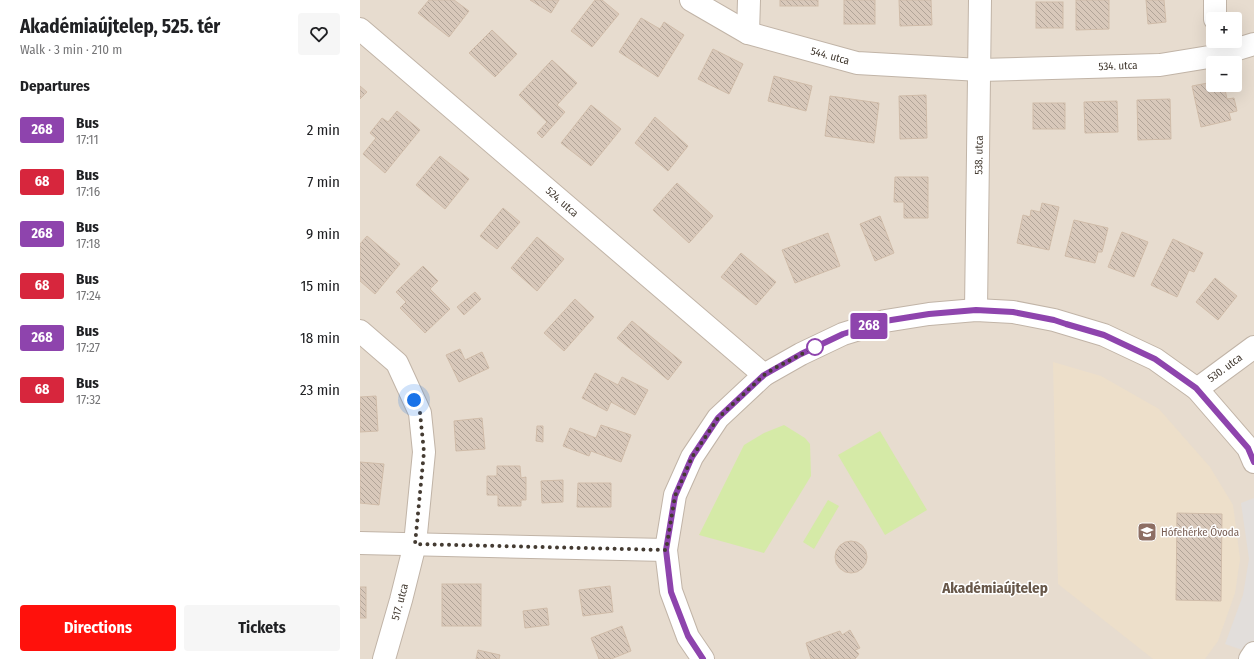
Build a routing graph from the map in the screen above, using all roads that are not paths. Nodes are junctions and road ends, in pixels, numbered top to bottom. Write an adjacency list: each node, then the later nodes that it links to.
1 (691, 0): 7 (street, 544. utca)
2 (749, 0): 7 (street)
3 (980, 0): 10 (street, 538. utca)
4 (1216, 0): 5 (street)
5 (1215, 12)
6 (360, 29): 14 (street, 524. utca)
7 (748, 34): 10 (street, 544. utca)
8 (1254, 44): 9 (street, 534. utca)
9 (1215, 49): 10 (street, 534. utca)
10 (980, 70): 11 (street, 538. utca)
11 (976, 310): 14 (street); 15 (street)
12 (360, 330): 18 (street, 517. utca)
13 (1254, 347): 15 (street, 530. utca)
14 (764, 375): 19 (street)
15 (1196, 388): 16 (street)
16 (1254, 462)
17 (360, 543): 18 (street)
18 (415, 544): 19 (street); 21 (street, 517. utca)
19 (666, 550): 22 (street)
20 (1254, 653): 23 (street)
21 (384, 659)
22 (703, 659)
23 (1250, 659)

